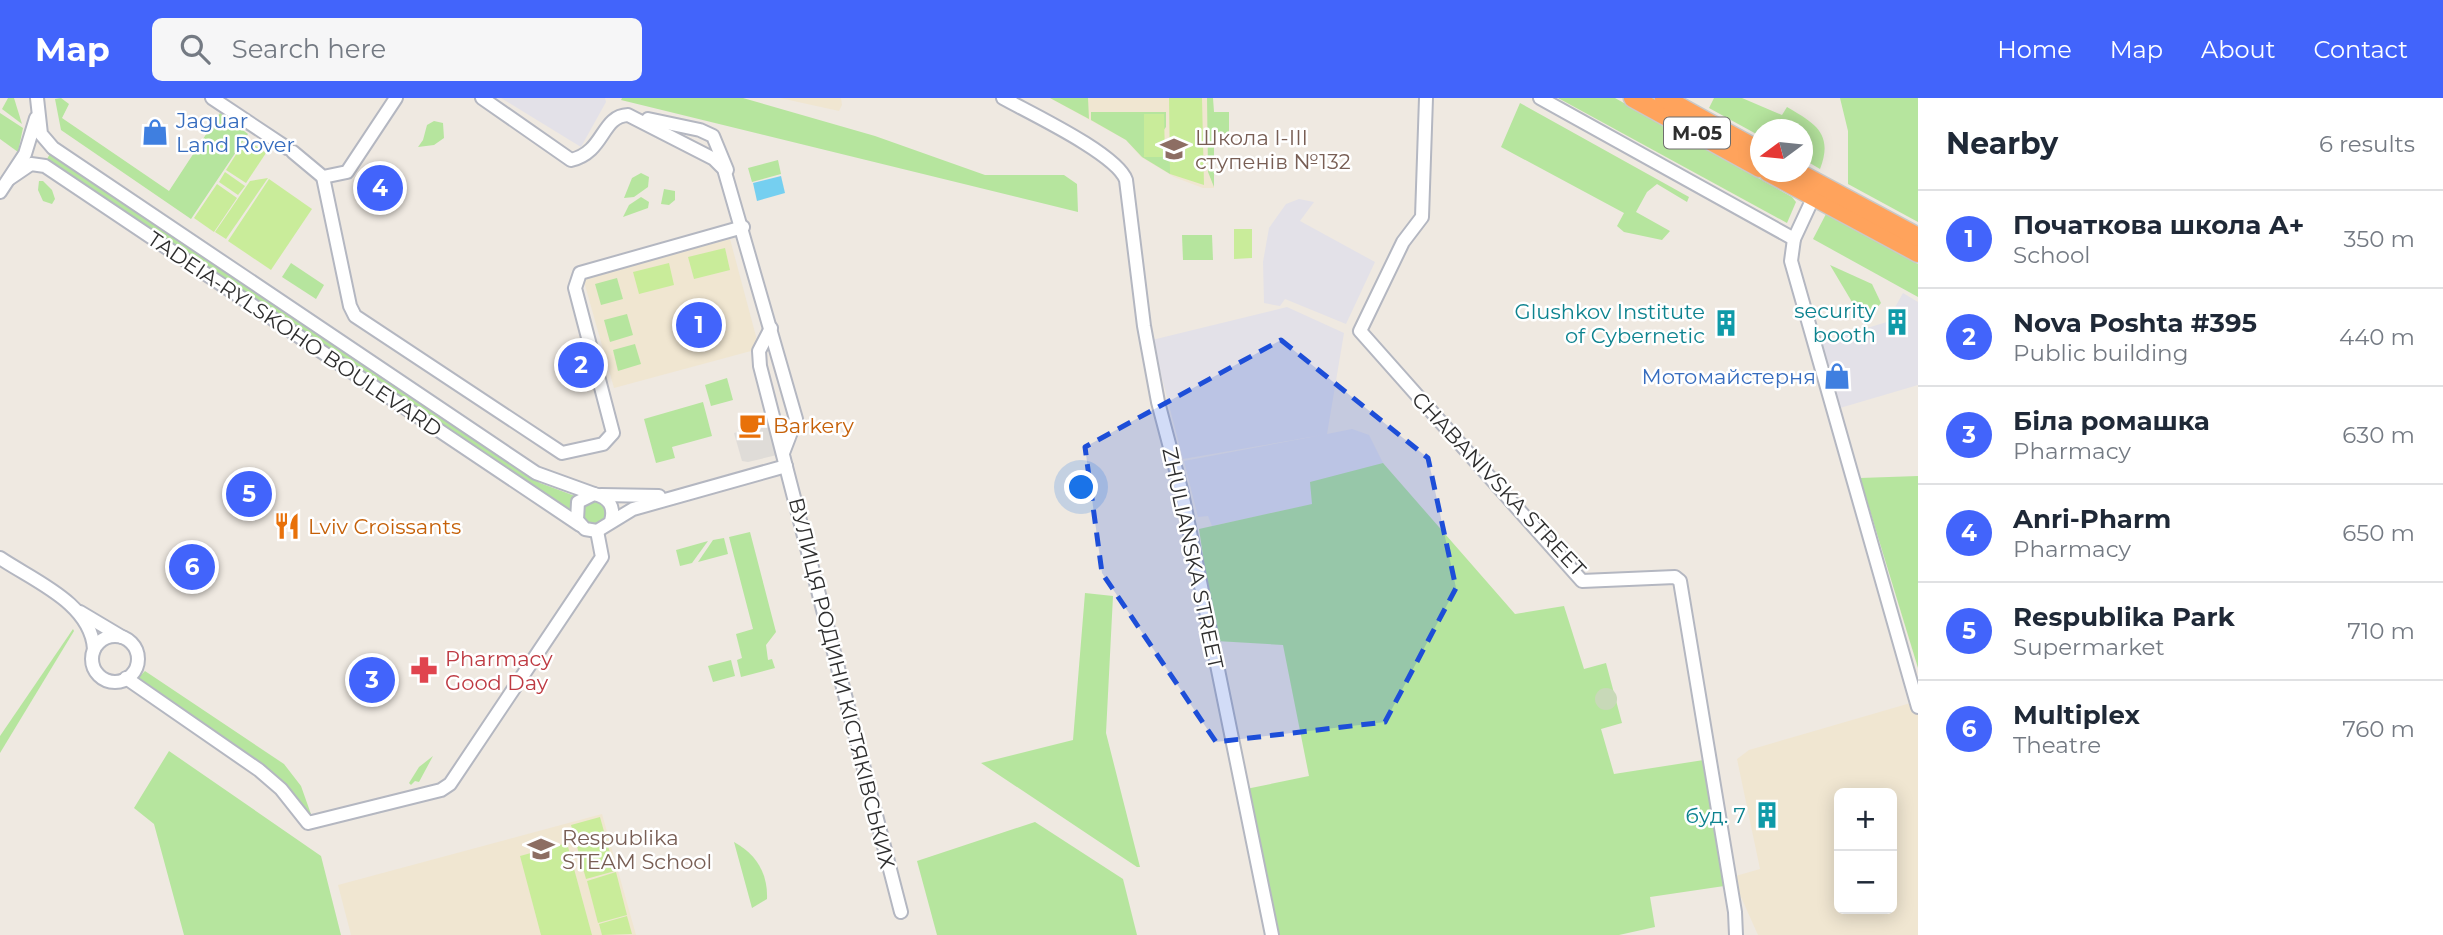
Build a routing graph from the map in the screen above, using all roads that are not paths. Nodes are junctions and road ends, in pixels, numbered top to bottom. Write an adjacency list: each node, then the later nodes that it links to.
1 (37, 98): 10 (street)
2 (212, 98): 14 (street)
3 (396, 98): 14 (street)
4 (482, 98): 11 (street)
5 (1003, 98): 45 (street, ZHULIANSKA STREET)
6 (1426, 98): 46 (street, CHABANIVSKA STREET)
7 (1540, 98): 23 (street)
8 (1633, 98): 13 (highway, М-05)
9 (1664, 98): 12 (highway, М-05)
10 (37, 113): 16 (street); 33 (street, TADEIA-RYLSKOHO BOULEVARD)
11 (627, 116): 15 (street); 15 (street)
12 (1750, 145)
13 (1750, 162)
14 (323, 177): 21 (street)
15 (729, 177): 21 (street)
16 (9, 179): 19 (street); 36 (street, TADEIA-RYLSKOHO BOULEVARD)
17 (1813, 181): 22 (highway)
18 (1787, 182): 20 (highway)
19 (0, 192)
20 (1814, 196): 23 (street); 24 (highway)
21 (743, 227): 25 (street)
22 (1918, 237)
23 (1794, 239): 43 (street)
24 (1918, 253)
25 (771, 328): 26 (street); 27 (street)
26 (778, 352): 27 (street); 28 (street)
27 (759, 356): 29 (street, ВУЛИЦЯ РОДИНИ КІСТЯКІВСЬКИХ)
28 (786, 381): 29 (street); 30 (street)
29 (766, 388): 31 (street, ВУЛИЦЯ РОДИНИ КІСТЯКІВСЬКИХ)
30 (795, 426): 31 (street); 32 (street)
31 (777, 428): 32 (street, ВУЛИЦЯ РОДИНИ КІСТЯКІВСЬКИХ)
32 (785, 459): 34 (street, TADEIA-RYLSKOHO BOULEVARD); 44 (street, ВУЛИЦЯ РОДИНИ КІСТЯКІВСЬКИХ)
33 (597, 494): 34 (street, TADEIA-RYLSKOHO BOULEVARD); 35 (street); 36 (street)
34 (670, 496): 35 (street, TADEIA-RYLSKOHO BOULEVARD)
35 (611, 521): 37 (street)
36 (580, 525): 37 (street)
37 (597, 531): 42 (street)
38 (0, 558): 39 (street)
39 (80, 612): 40 (street); 41 (street)
40 (123, 638): 41 (street); 42 (street)
41 (94, 649): 42 (street)
42 (126, 678)
43 (1918, 707)
44 (901, 912)
45 (1272, 935)
46 (1736, 935)

